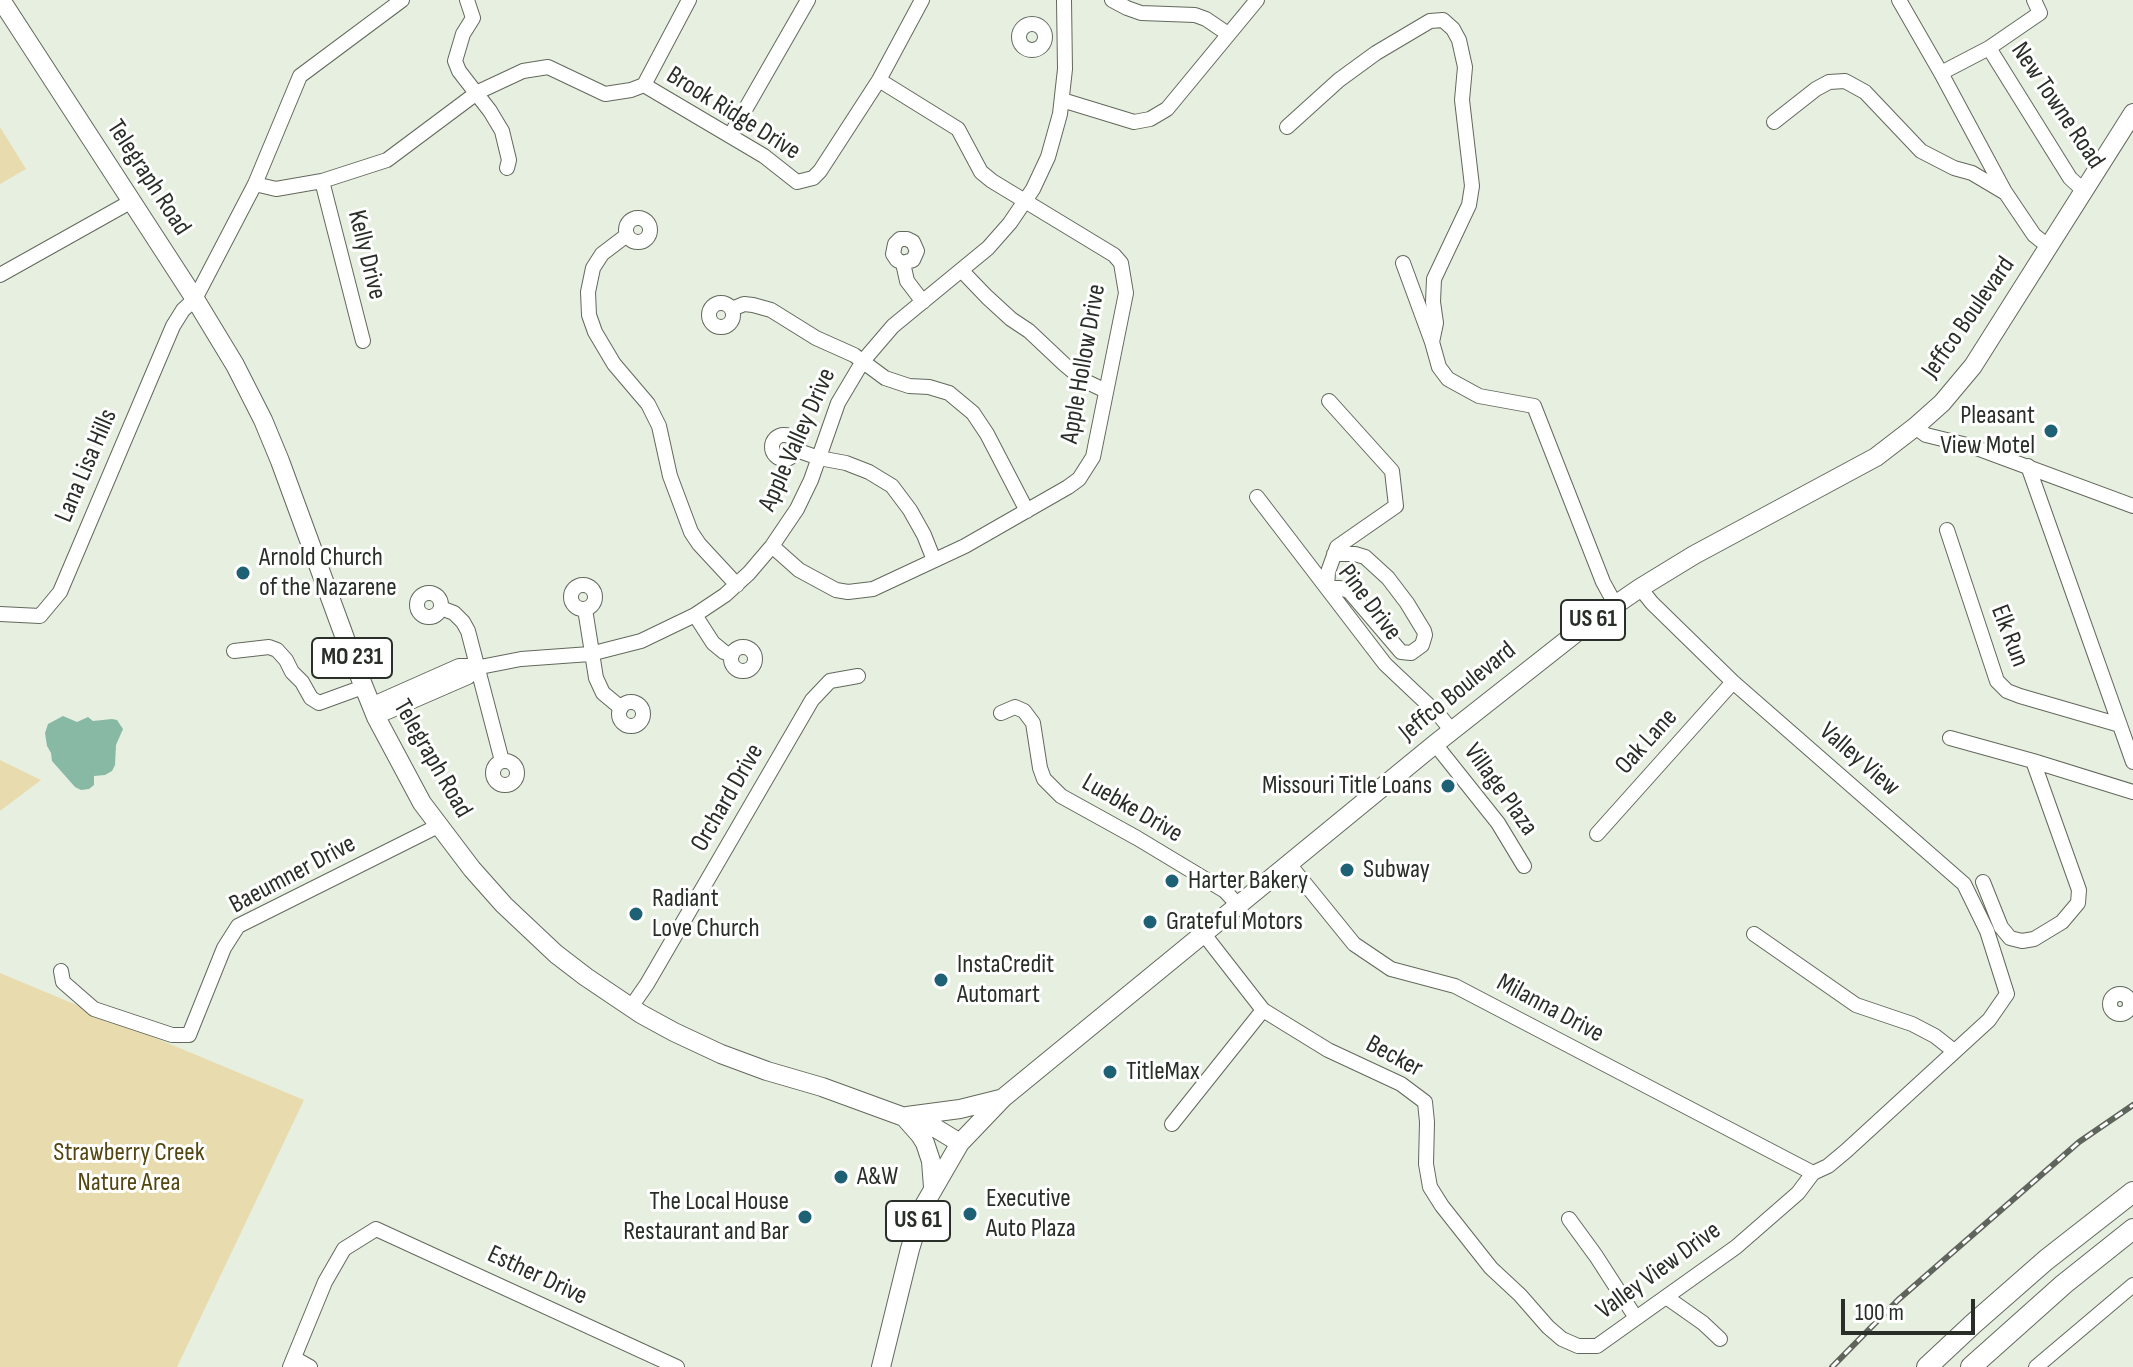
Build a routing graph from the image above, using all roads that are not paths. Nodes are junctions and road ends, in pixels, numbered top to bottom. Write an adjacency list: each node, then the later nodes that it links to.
1 (1, 0): 30 (main road, Telegraph Road / MO 231)
2 (402, 0): 27 (street)
3 (467, 0): 19 (street)
4 (689, 0): 18 (street)
5 (808, 0): 24 (street)
6 (922, 0): 17 (street, Brook Ridge Drive)
7 (1064, 0): 14 (street, Apple Valley Drive)
8 (1112, 0): 12 (street)
9 (1257, 0): 12 (street)
10 (1899, 0): 16 (street)
11 (2037, 7): 15 (street)
12 (1228, 34): 20 (street)
13 (1045, 37): 14 (street)
14 (1064, 37): 20 (street, Apple Valley Drive)
15 (1989, 48): 16 (street); 28 (street, New Towne Road)
16 (1941, 73): 29 (street)
17 (879, 80): 24 (street, Brook Ridge Drive); 31 (street, Apple Hollow Drive)
18 (644, 85): 19 (street, Brook Ridge Drive); 24 (street, Brook Ridge Drive)
19 (477, 93): 25 (street); 26 (street, Brook Ridge Drive)
20 (1062, 100): 31 (street, Apple Valley Drive)
21 (2133, 113): 28 (main road, Jeffco Boulevard / US 61)
22 (1774, 122): 29 (street)
23 (1287, 127): 42 (street)
24 (730, 136)
25 (507, 168)
26 (322, 181): 27 (street, Brook Ridge Drive); 41 (street, Kelly Drive)
27 (255, 184): 38 (street)
28 (2084, 191): 33 (main road, Jeffco Boulevard / US 61)
29 (2005, 192): 33 (street)
30 (132, 201): 37 (street); 38 (main road, Telegraph Road / MO 231)
31 (1026, 201): 36 (street, Apple Valley Drive); 44 (street, Apple Hollow Drive)
32 (627, 235): 57 (street)
33 (2049, 247): 46 (main road, Jeffco Boulevard / US 61)
34 (903, 263): 39 (street)
35 (1403, 263): 42 (street)
36 (962, 271): 39 (street, Apple Valley Drive); 44 (street)
37 (0, 275)
38 (195, 299): 63 (street, Lana Lisa Hills); 71 (main road, Telegraph Road / MO 231)
39 (923, 302): 43 (street, Apple Valley Drive)
40 (732, 309): 43 (street)
41 (363, 341)
42 (1432, 342): 60 (street)
43 (863, 361): 48 (street, Apple Valley Drive); 52 (street)
44 (1106, 391): 52 (street, Apple Hollow Drive)
45 (1329, 401): 55 (street)
46 (1915, 427): 49 (street); 59 (main road, Jeffco Boulevard / US 61)
47 (796, 450): 48 (street)
48 (819, 458): 54 (street, Apple Valley Drive); 56 (street)
49 (2028, 466): 51 (street); 75 (street)
50 (1257, 497): 58 (street, Pine Drive)
51 (2133, 506)
52 (1027, 511): 56 (street, Apple Hollow Drive)
53 (1947, 530): 75 (street, Elk Run)
54 (772, 546): 56 (street, Apple Hollow Drive); 57 (street, Apple Valley Drive)
55 (1334, 554): 58 (street); 58 (street)
56 (934, 560)
57 (737, 585): 64 (street, Apple Valley Drive)
58 (1327, 588): 76 (street, Pine Drive)
59 (1640, 588): 60 (main road, Jeffco Boulevard / US 61); 70 (street, Valley View)
60 (1615, 604): 76 (main road, Jeffco Boulevard / US 61)
61 (441, 608): 68 (street)
62 (585, 609): 66 (street)
63 (0, 614)
64 (695, 615): 66 (street, Apple Valley Drive); 67 (street)
65 (234, 651): 71 (street)
66 (592, 653): 68 (street, Apple Valley Drive); 72 (street)
67 (732, 655)
68 (476, 668): 73 (street, Apple Valley Drive); 79 (street)
69 (858, 676): 92 (street, Orchard Drive)
70 (1733, 682): 84 (street, Oak Lane); 94 (street, Valley View)
71 (363, 687): 73 (main road, Telegraph Road / MO 231)
72 (621, 708)
73 (373, 711): 83 (main road, Telegraph Road / MO 231)
74 (1001, 713): 88 (street, Luebke Drive)
75 (2120, 725): 81 (street)
76 (1452, 731): 78 (main road, Jeffco Boulevard / US 61)
77 (1950, 738): 80 (street)
78 (1435, 744): 85 (main road, Jeffco Boulevard / US 61); 86 (street, Village Plaza)
79 (502, 761)
80 (2033, 761): 82 (street); 87 (street)
81 (2133, 762)
82 (2133, 792)
83 (438, 826): 91 (street, Baeumner Drive); 92 (main road, Telegraph Road / MO 231)
84 (1597, 834)
85 (1289, 864): 88 (main road, Jeffco Boulevard / US 61); 99 (street, Milanna Drive)
86 (1524, 866)
87 (1983, 882)
88 (1238, 905): 89 (main road, Jeffco Boulevard / US 61)
89 (1203, 933): 93 (street, Becker); 95 (main road, Jeffco Boulevard / US 61)
90 (1754, 934): 94 (street)
91 (61, 971)
92 (631, 1007): 96 (main road, Telegraph Road / MO 231)
93 (1263, 1010): 97 (street); 104 (street, Becker)
94 (1954, 1051): 99 (street)
95 (1003, 1098): 96 (main road); 98 (main road, Jeffco Boulevard / US 61)
96 (903, 1116): 98 (main road, Telegraph Road / MO 231); 100 (main road)
97 (1172, 1124)
98 (960, 1143): 100 (main road, Jeffco Boulevard / US 61)
99 (1813, 1173): 106 (street, Valley View Drive)
100 (933, 1187): 112 (main road, Jeffco Boulevard / US 61)
101 (2133, 1192): 113 (highway)
102 (1569, 1219): 107 (street)
103 (2133, 1229): 114 (highway)
104 (1491, 1268): 107 (street, Valley View Drive)
105 (2133, 1285): 115 (street)
106 (1666, 1297): 107 (street, Valley View Drive); 108 (street)
107 (1636, 1318)
108 (1720, 1339)
109 (292, 1363): 110 (street); 111 (street, Esther Drive)
110 (310, 1367)
111 (677, 1367)
112 (881, 1367)
113 (1927, 1367)
114 (1971, 1367)
115 (2036, 1367)

